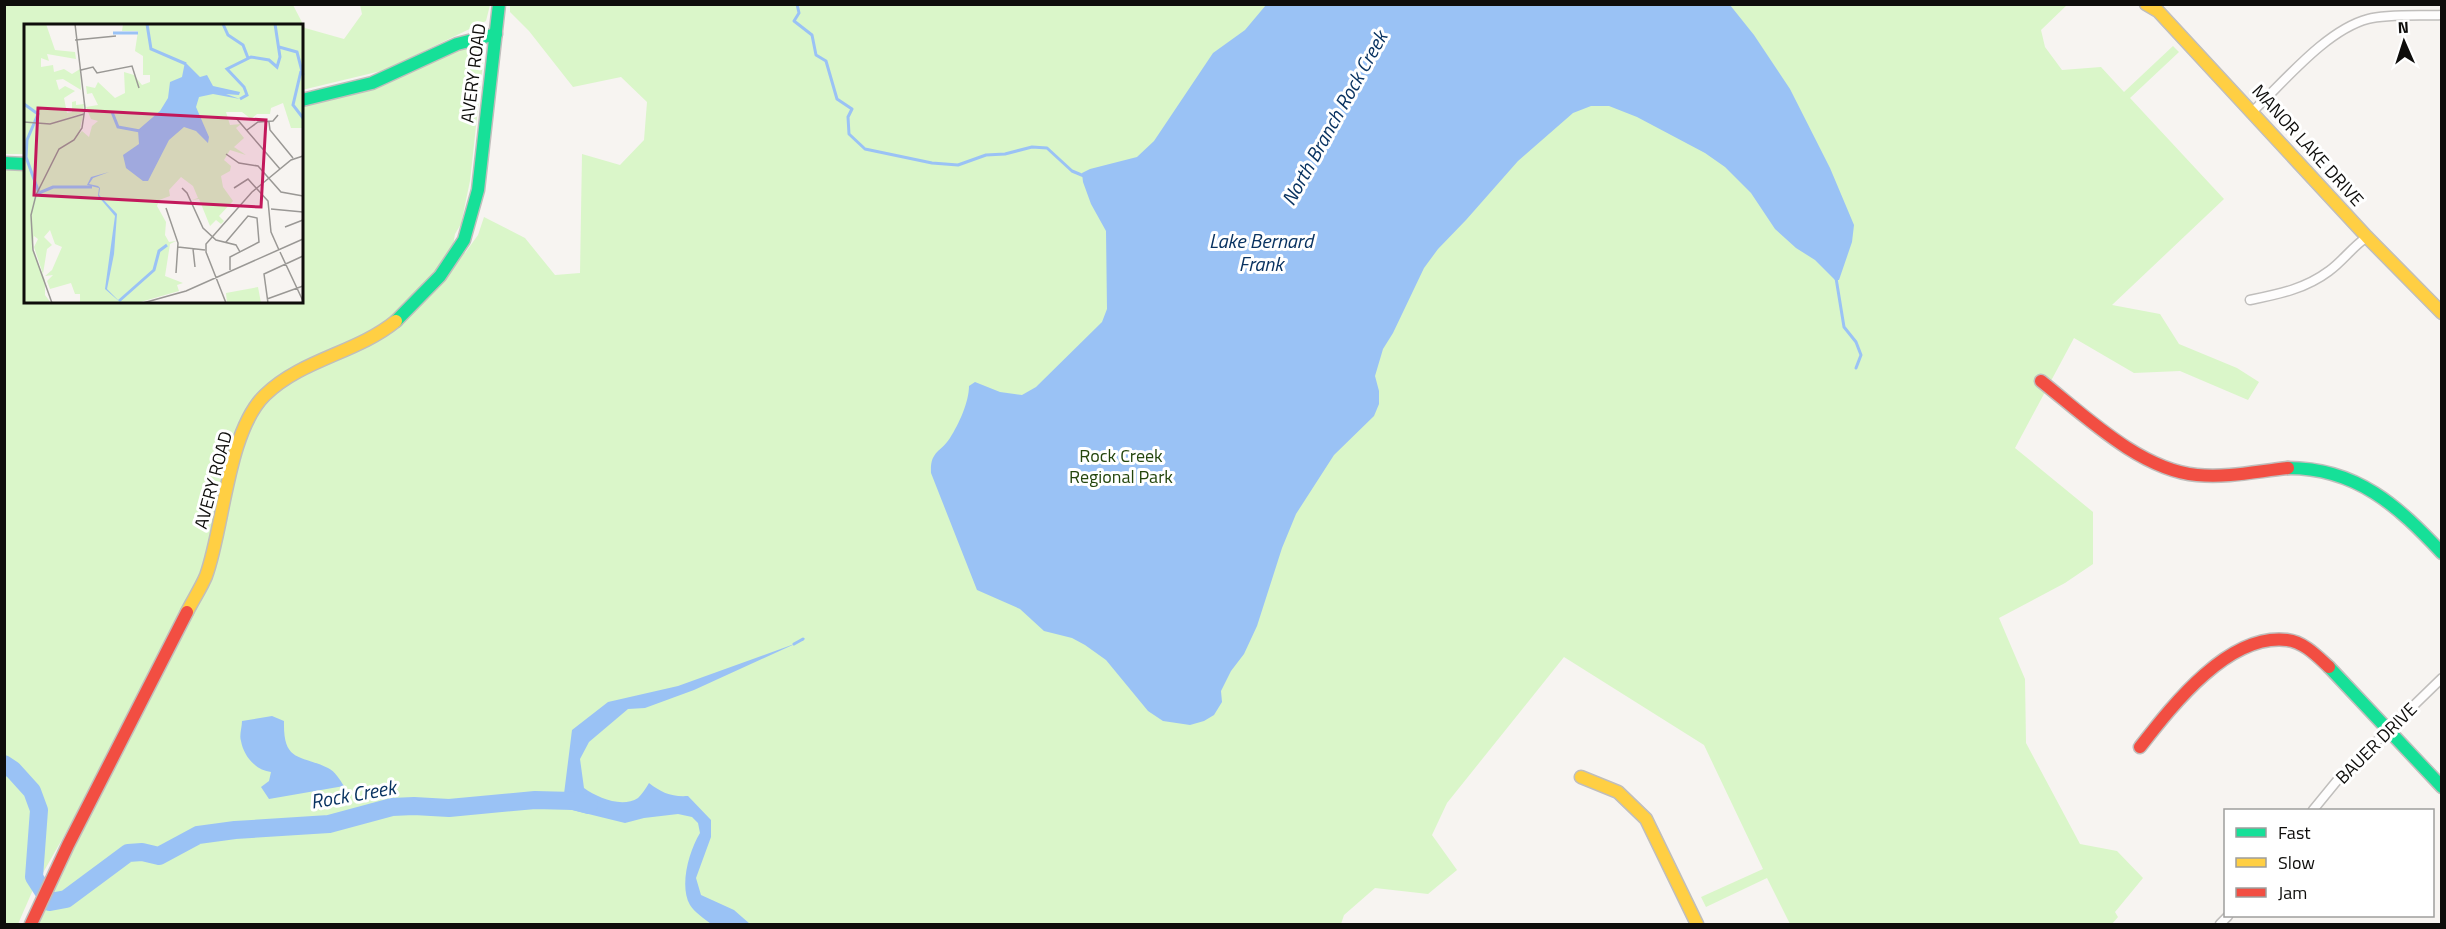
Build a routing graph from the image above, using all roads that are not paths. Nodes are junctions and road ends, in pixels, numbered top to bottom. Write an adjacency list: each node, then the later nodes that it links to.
1 (499, 4): 4 (street, AVERY ROAD)
2 (2146, 4): 6 (street, MANOR LAKE DRIVE)
3 (2442, 15): 6 (street)
4 (496, 33): 5 (street); 20 (street, AVERY ROAD)
5 (303, 100)
6 (2253, 111): 9 (street, MANOR LAKE DRIVE)
7 (4, 163): 8 (street)
8 (24, 164)
9 (2367, 237): 10 (street); 11 (street, MANOR LAKE DRIVE)
10 (2250, 300)
11 (2442, 313)
12 (2041, 381): 13 (street)
13 (2442, 553)
14 (2442, 678): 15 (street, BAUER DRIVE)
15 (2389, 731): 16 (street); 18 (street); 19 (street, BAUER DRIVE)
16 (2140, 747)
17 (1581, 777): 21 (street)
18 (2442, 787)
19 (2314, 809)
20 (31, 924)
21 (1697, 924)

